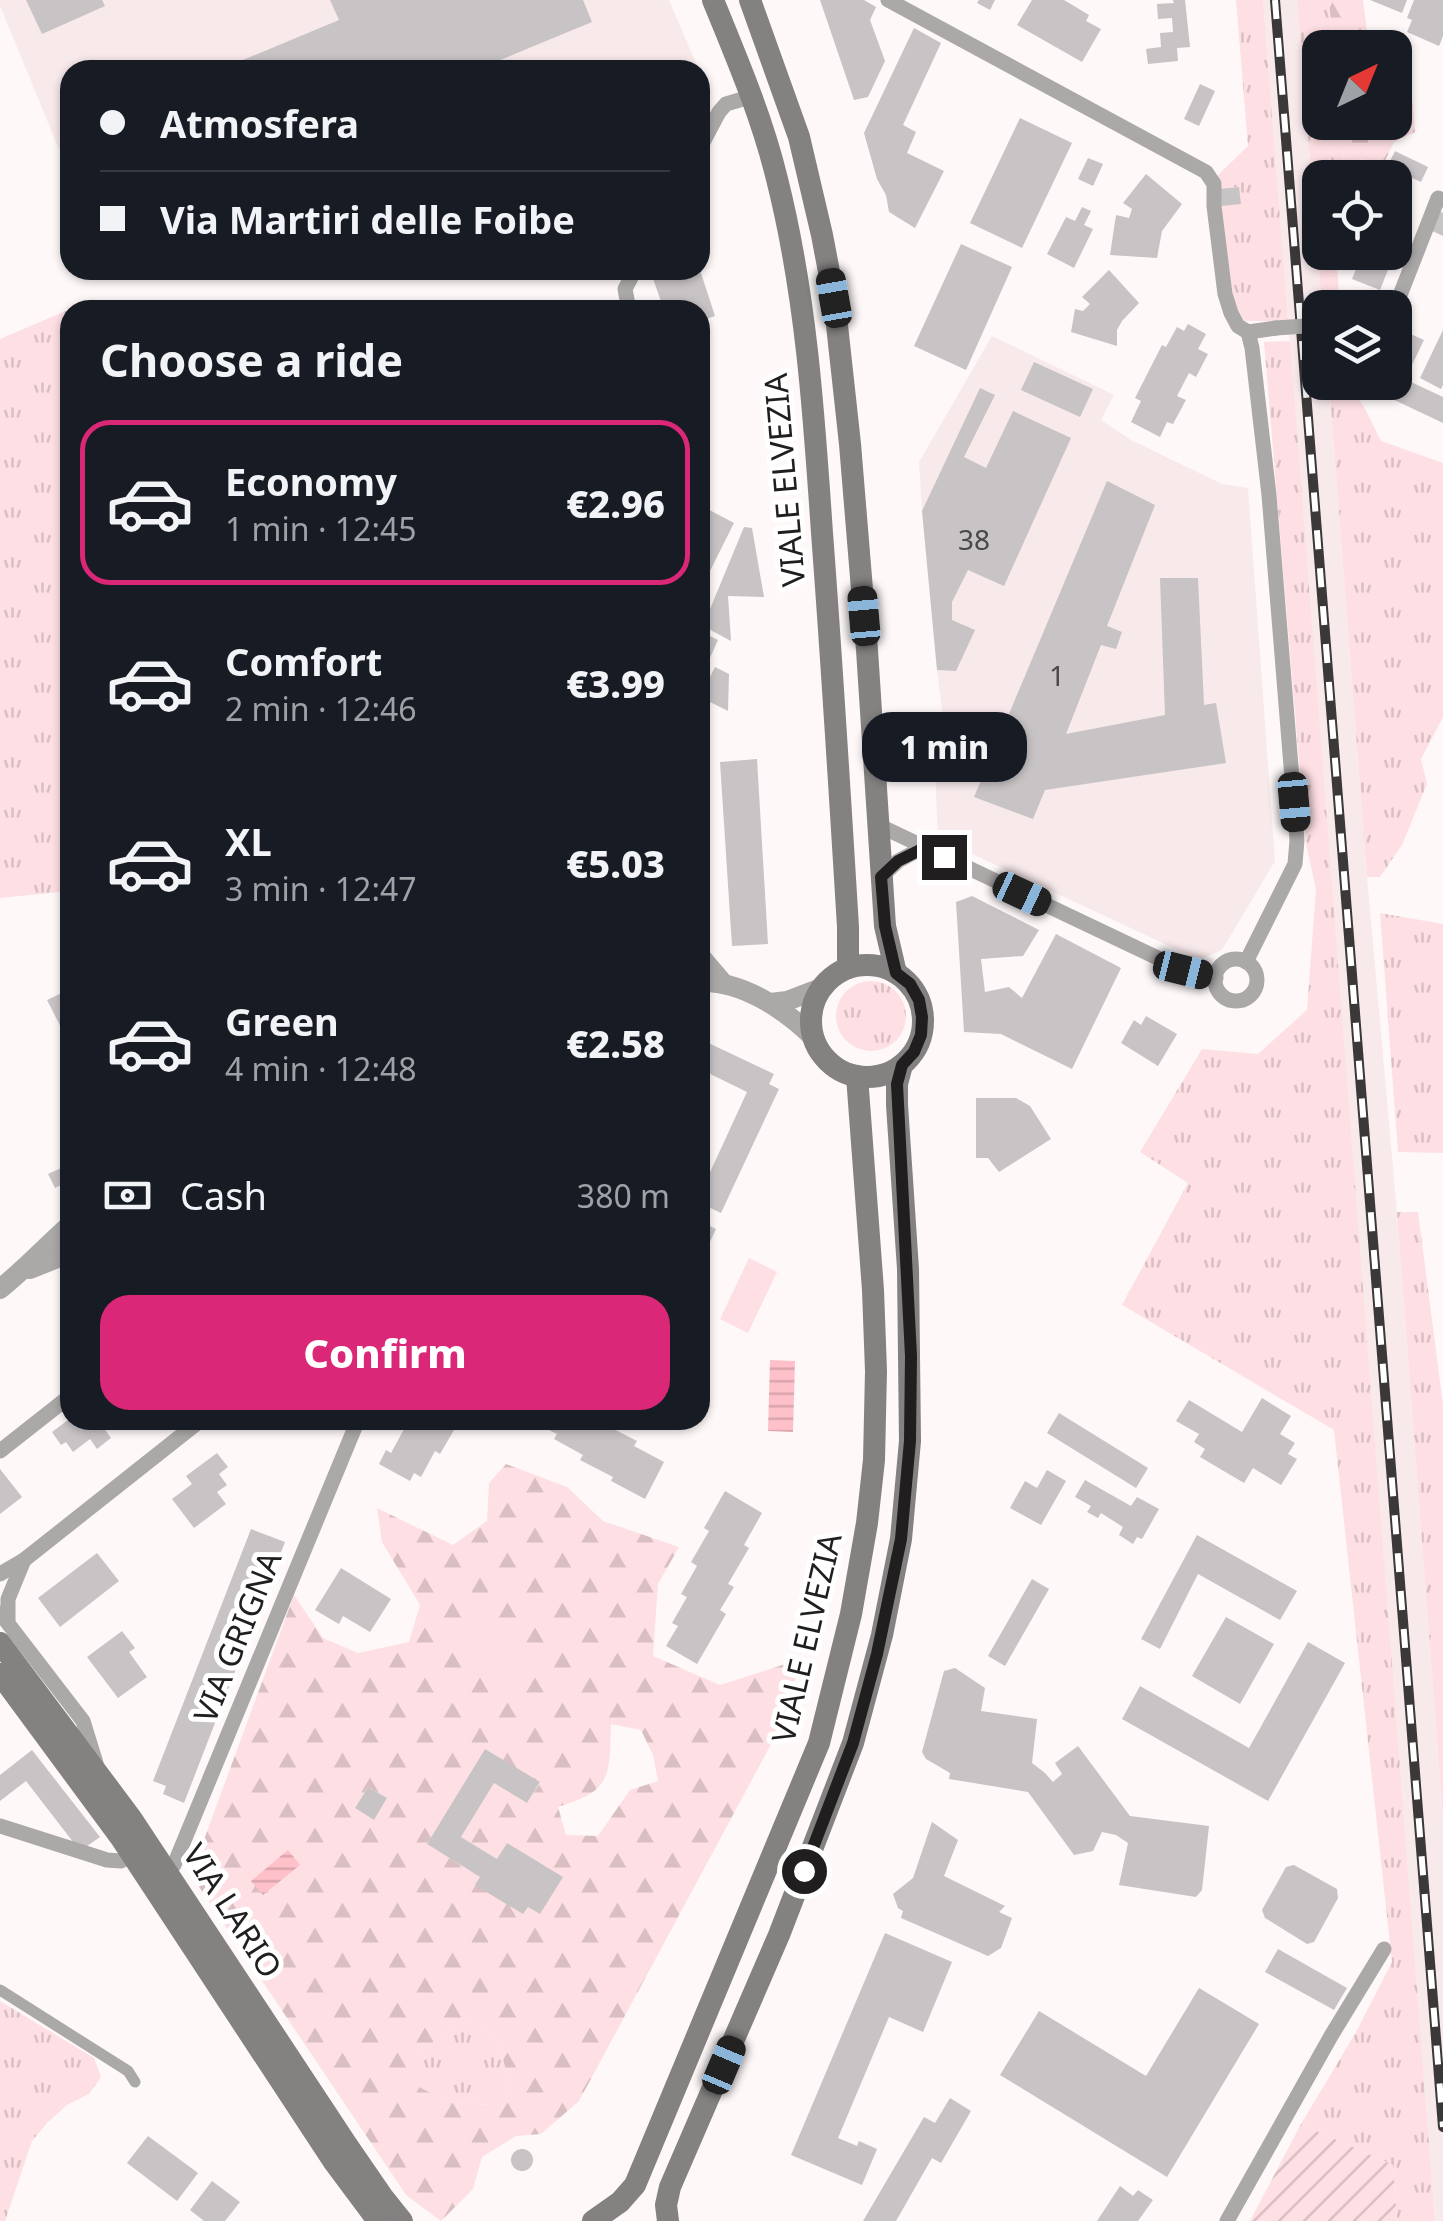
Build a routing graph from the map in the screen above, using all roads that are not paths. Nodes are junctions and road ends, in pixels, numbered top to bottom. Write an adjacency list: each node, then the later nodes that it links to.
1 (713, 0): 4 (main road, VIALE ELVEZIA)
2 (750, 0): 10 (main road, VIALE ELVEZIA)
3 (888, 0): 9 (street)
4 (753, 96): 5 (street); 15 (main road, VIALE ELVEZIA)
5 (710, 129)
6 (1443, 200): 7 (street)
7 (1402, 290)
8 (1302, 326): 9 (street, bridge)
9 (1248, 332): 13 (street)
10 (878, 826): 11 (street); 12 (main road, VIALE ELVEZIA)
11 (924, 848): 12 (street); 17 (street)
12 (881, 877): 16 (main road, VIALE ELVEZIA)
13 (1246, 962): 17 (street); 17 (street)
14 (710, 968): 19 (street)
15 (848, 968): 16 (main road); 20 (main road)
16 (896, 973): 23 (main road, VIALE ELVEZIA)
17 (1216, 978)
18 (710, 982): 19 (street)
19 (723, 983): 21 (street)
20 (821, 988): 21 (street); 22 (main road)
21 (772, 1004): 22 (street)
22 (813, 1037): 24 (main road)
23 (902, 1065): 24 (main road); 46 (main road, VIALE ELVEZIA)
24 (857, 1076): 45 (main road, VIALE ELVEZIA)
25 (60, 1234): 27 (street)
26 (60, 1257): 27 (street)
27 (6, 1280)
28 (60, 1404): 31 (street)
29 (188, 1430): 32 (street)
30 (354, 1430): 38 (street, VIA GRIGNA)
31 (0, 1451)
32 (24, 1560): 33 (street); 34 (street)
33 (0, 1574)
34 (3, 1626): 38 (main road, VIA LARIO)
35 (0, 1674): 37 (main road, VIA LARIO)
36 (0, 1826): 37 (street)
37 (132, 1854): 42 (main road, VIA LARIO)
38 (166, 1871): 43 (main road, VIA LARIO)
39 (1384, 1949): 47 (street)
40 (0, 1990): 41 (street)
41 (135, 2082)
42 (378, 2221)
43 (402, 2221)
44 (579, 2221): 45 (main road)
45 (594, 2221)
46 (668, 2221)
47 (1227, 2221)

